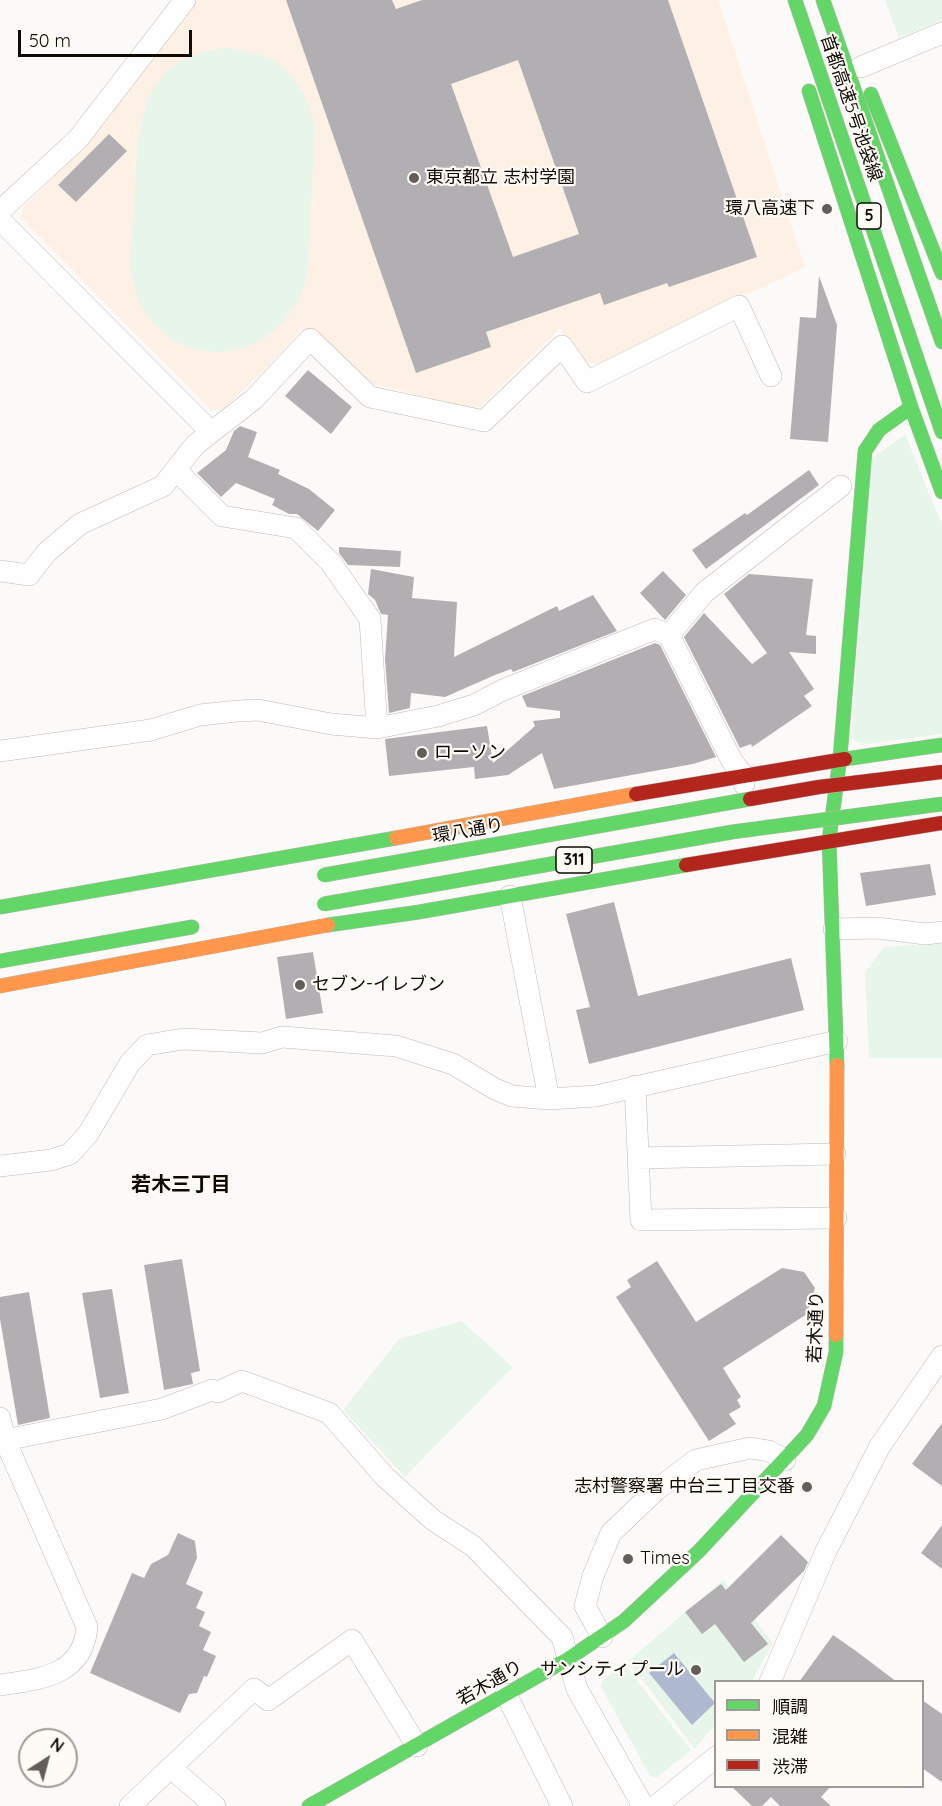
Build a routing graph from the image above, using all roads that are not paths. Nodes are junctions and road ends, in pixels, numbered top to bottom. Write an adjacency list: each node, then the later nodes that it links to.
1 (185, 0): 8 (street)
2 (795, 0): 15 (main road, 首都高速5号池袋線 / 5)
3 (823, 0): 11 (main road, 首都高速5号池袋線 / 5)
4 (942, 33): 6 (street)
5 (854, 45): 6 (main road)
6 (861, 67): 10 (main road)
7 (805, 79): 13 (main road)
8 (0, 211)
9 (0, 220): 14 (street)
10 (942, 273)
11 (942, 342)
12 (771, 376): 14 (street)
13 (911, 407): 18 (main road); 24 (main road, 若木通り)
14 (210, 431): 16 (street)
15 (942, 432)
16 (177, 471): 19 (street); 21 (street)
17 (841, 486): 20 (street)
18 (942, 492)
19 (0, 571)
20 (669, 635): 21 (street); 26 (street)
21 (377, 728): 23 (street)
22 (942, 745): 24 (main road)
23 (0, 751)
24 (840, 758): 26 (main road); 29 (main road, 若木通り)
25 (942, 772): 32 (main road, 環八通り / 311, bridge)
26 (742, 775): 30 (street); 31 (main road)
27 (942, 804): 38 (main road, 311, bridge)
28 (942, 823): 29 (main road)
29 (829, 840): 30 (main road); 42 (main road, 若木通り)
30 (759, 852): 36 (main road)
31 (319, 853): 34 (main road); 37 (main road)
32 (316, 876)
33 (241, 880): 34 (main road)
34 (217, 881): 35 (main road); 37 (main road)
35 (184, 889)
36 (510, 896): 40 (main road); 50 (street)
37 (49, 900): 39 (main road)
38 (316, 906)
39 (0, 908)
40 (332, 924): 43 (main road); 46 (main road)
41 (235, 928): 43 (main road)
42 (834, 930): 44 (street); 48 (main road, 若木通り)
43 (204, 931): 45 (main road); 46 (main road)
44 (942, 932)
45 (0, 961)
46 (60, 975): 47 (main road)
47 (0, 986)
48 (837, 1041): 49 (street); 51 (main road, 若木通り)
49 (635, 1086): 50 (street); 52 (street)
50 (549, 1099): 53 (street)
51 (836, 1154): 52 (street); 54 (main road, 若木通り)
52 (638, 1158): 54 (street)
53 (0, 1166)
54 (836, 1218): 58 (main road, 若木通り)
55 (942, 1356): 61 (street)
56 (0, 1418): 57 (street)
57 (5, 1440): 60 (street); 62 (street)
58 (785, 1460): 59 (main road, 若木通り); 59 (street)
59 (602, 1637): 60 (main road, 若木通り)
60 (568, 1659): 63 (main road, 若木通り); 71 (street)
61 (771, 1680)
62 (0, 1685)
63 (506, 1694): 64 (main road, 若木通り); 70 (street)
64 (417, 1746): 66 (street); 69 (main road, 若木通り)
65 (714, 1759): 72 (street)
66 (171, 1768): 67 (street); 68 (street)
67 (130, 1806)
68 (215, 1806)
69 (309, 1806)
70 (562, 1806)
71 (643, 1806)
72 (656, 1806)

